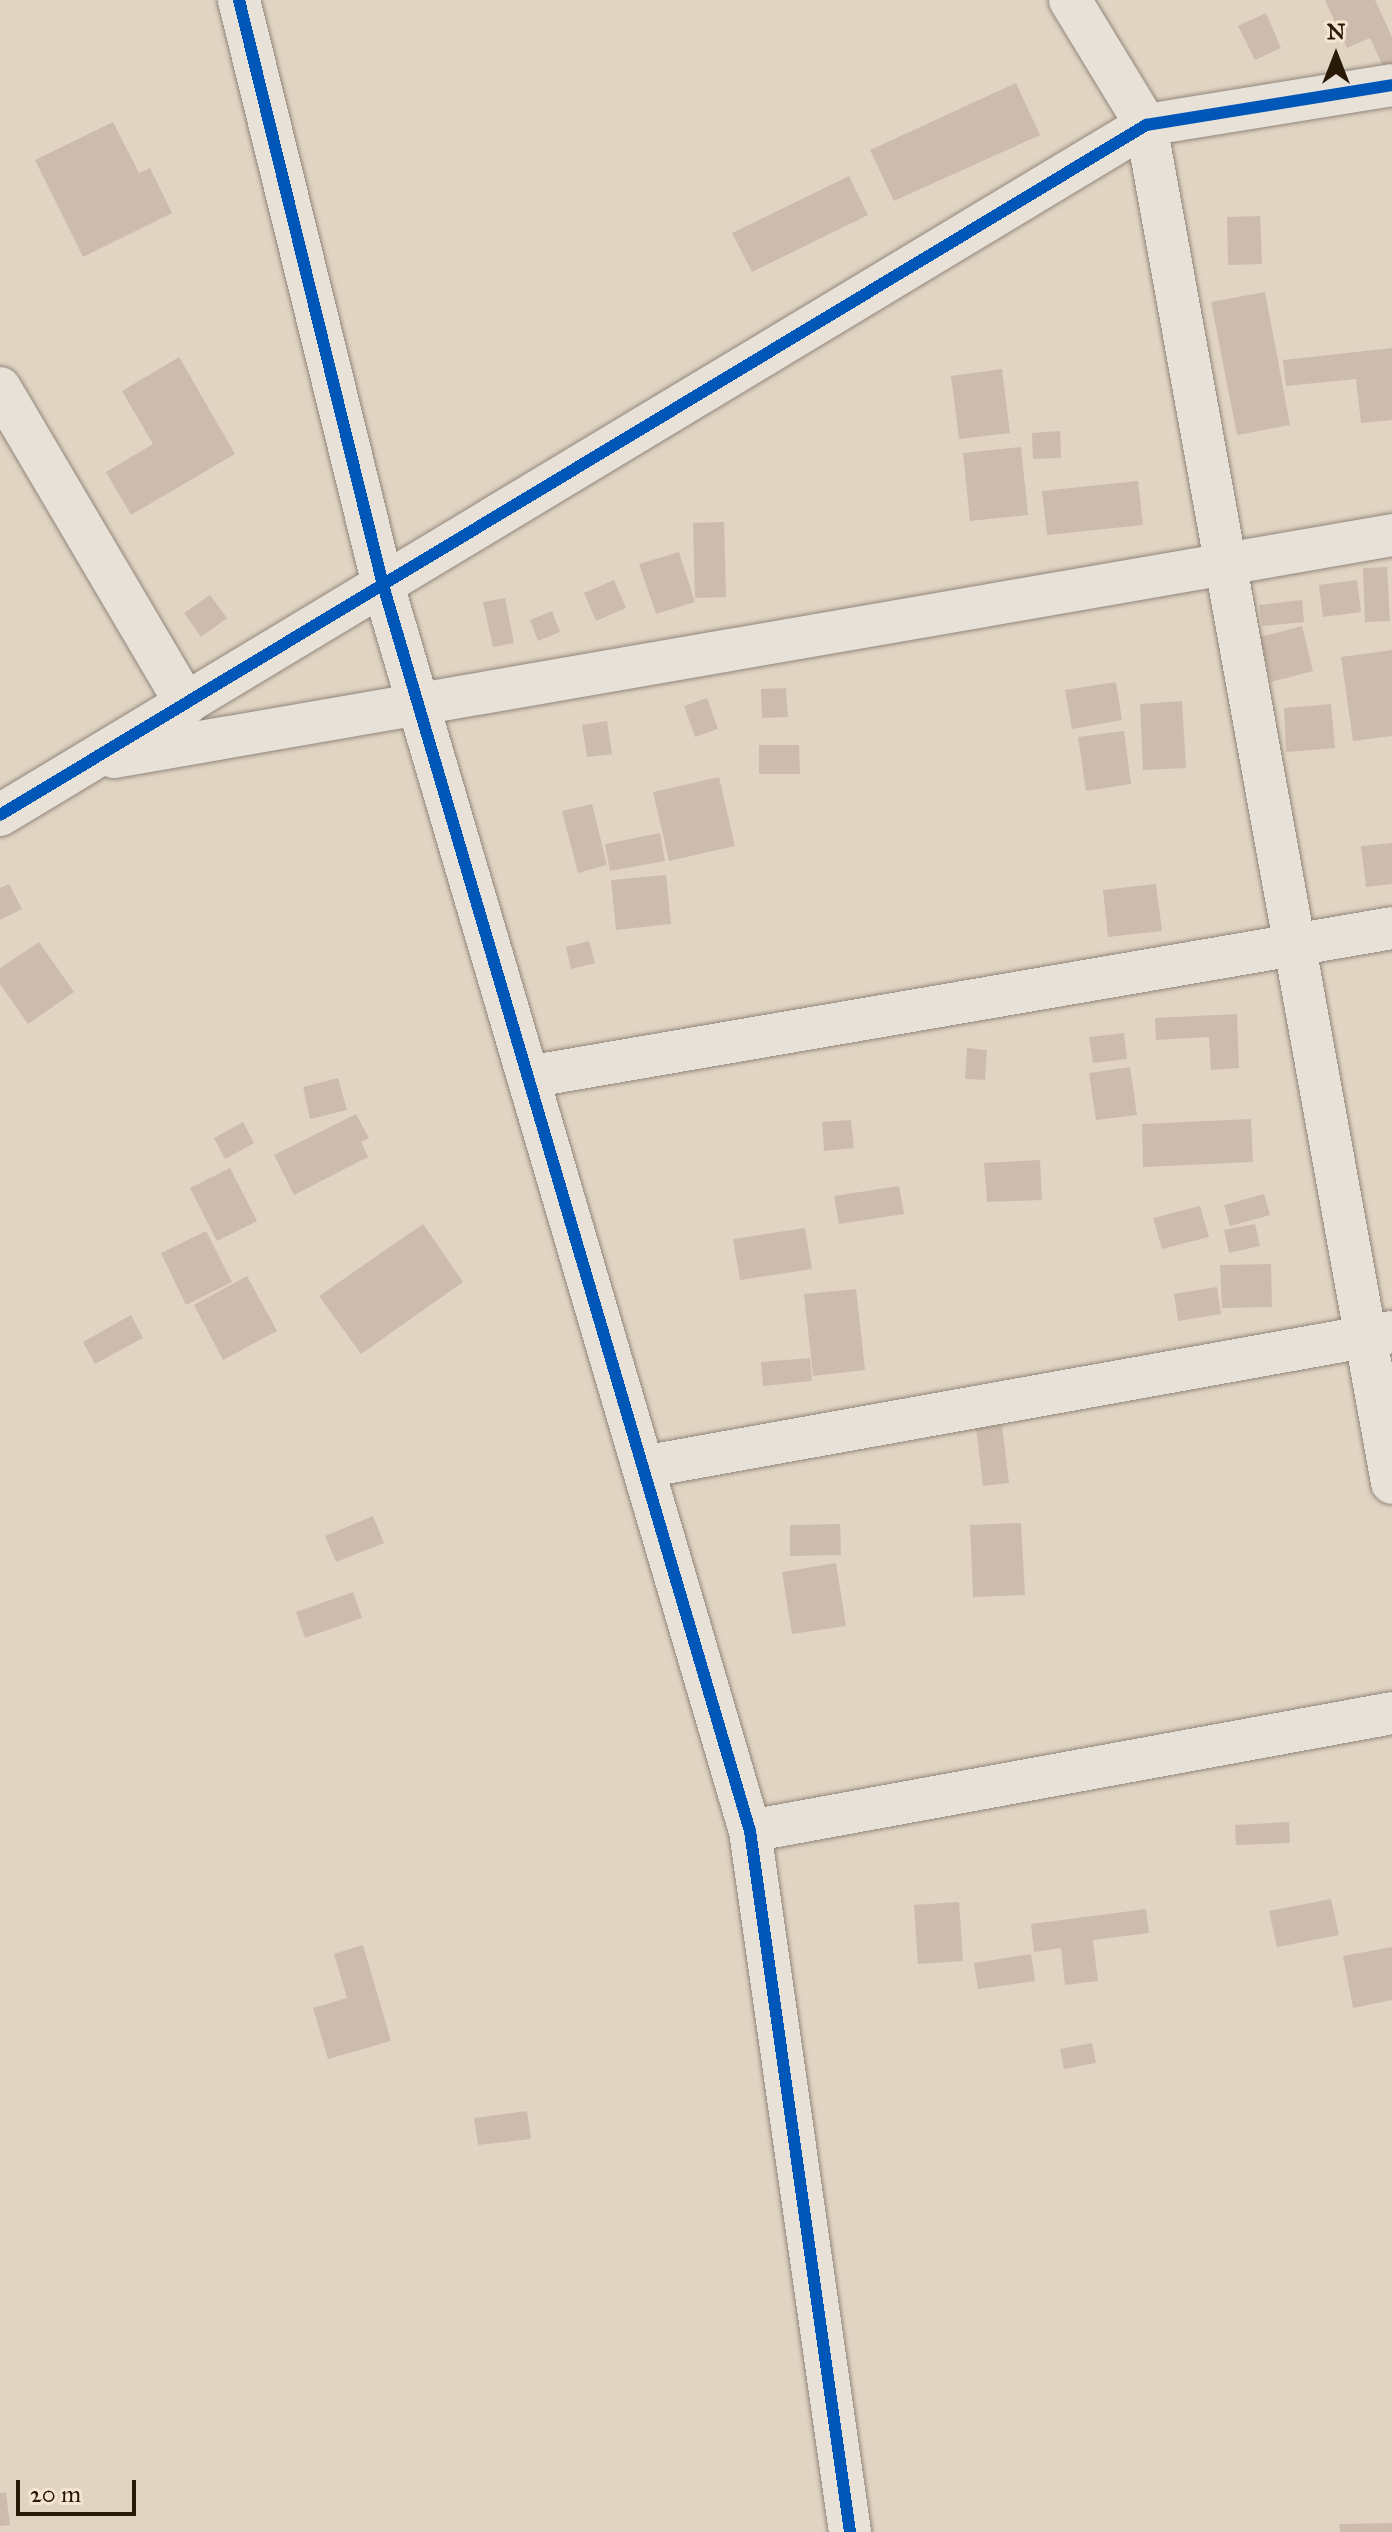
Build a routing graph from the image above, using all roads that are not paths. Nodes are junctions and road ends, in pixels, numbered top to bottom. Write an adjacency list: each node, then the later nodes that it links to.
1 (239, 0): 8 (street)
2 (1070, 0): 4 (street)
3 (1392, 85): 4 (street)
4 (1146, 125): 7 (street); 8 (street)
5 (0, 388): 9 (street)
6 (1392, 535): 7 (street)
7 (1226, 563): 10 (street); 14 (street)
8 (383, 585): 9 (street); 10 (street)
9 (186, 704): 11 (street)
10 (418, 705): 11 (street); 15 (street)
11 (89, 762): 12 (street)
12 (0, 815)
13 (1392, 928): 14 (street)
14 (1295, 945): 15 (street); 16 (street)
15 (528, 1077): 17 (street)
16 (1379, 1335): 17 (street); 18 (street)
17 (643, 1467): 20 (street)
18 (1392, 1483)
19 (1392, 1713): 20 (street)
20 (750, 1831): 21 (street)
21 (850, 2532)

